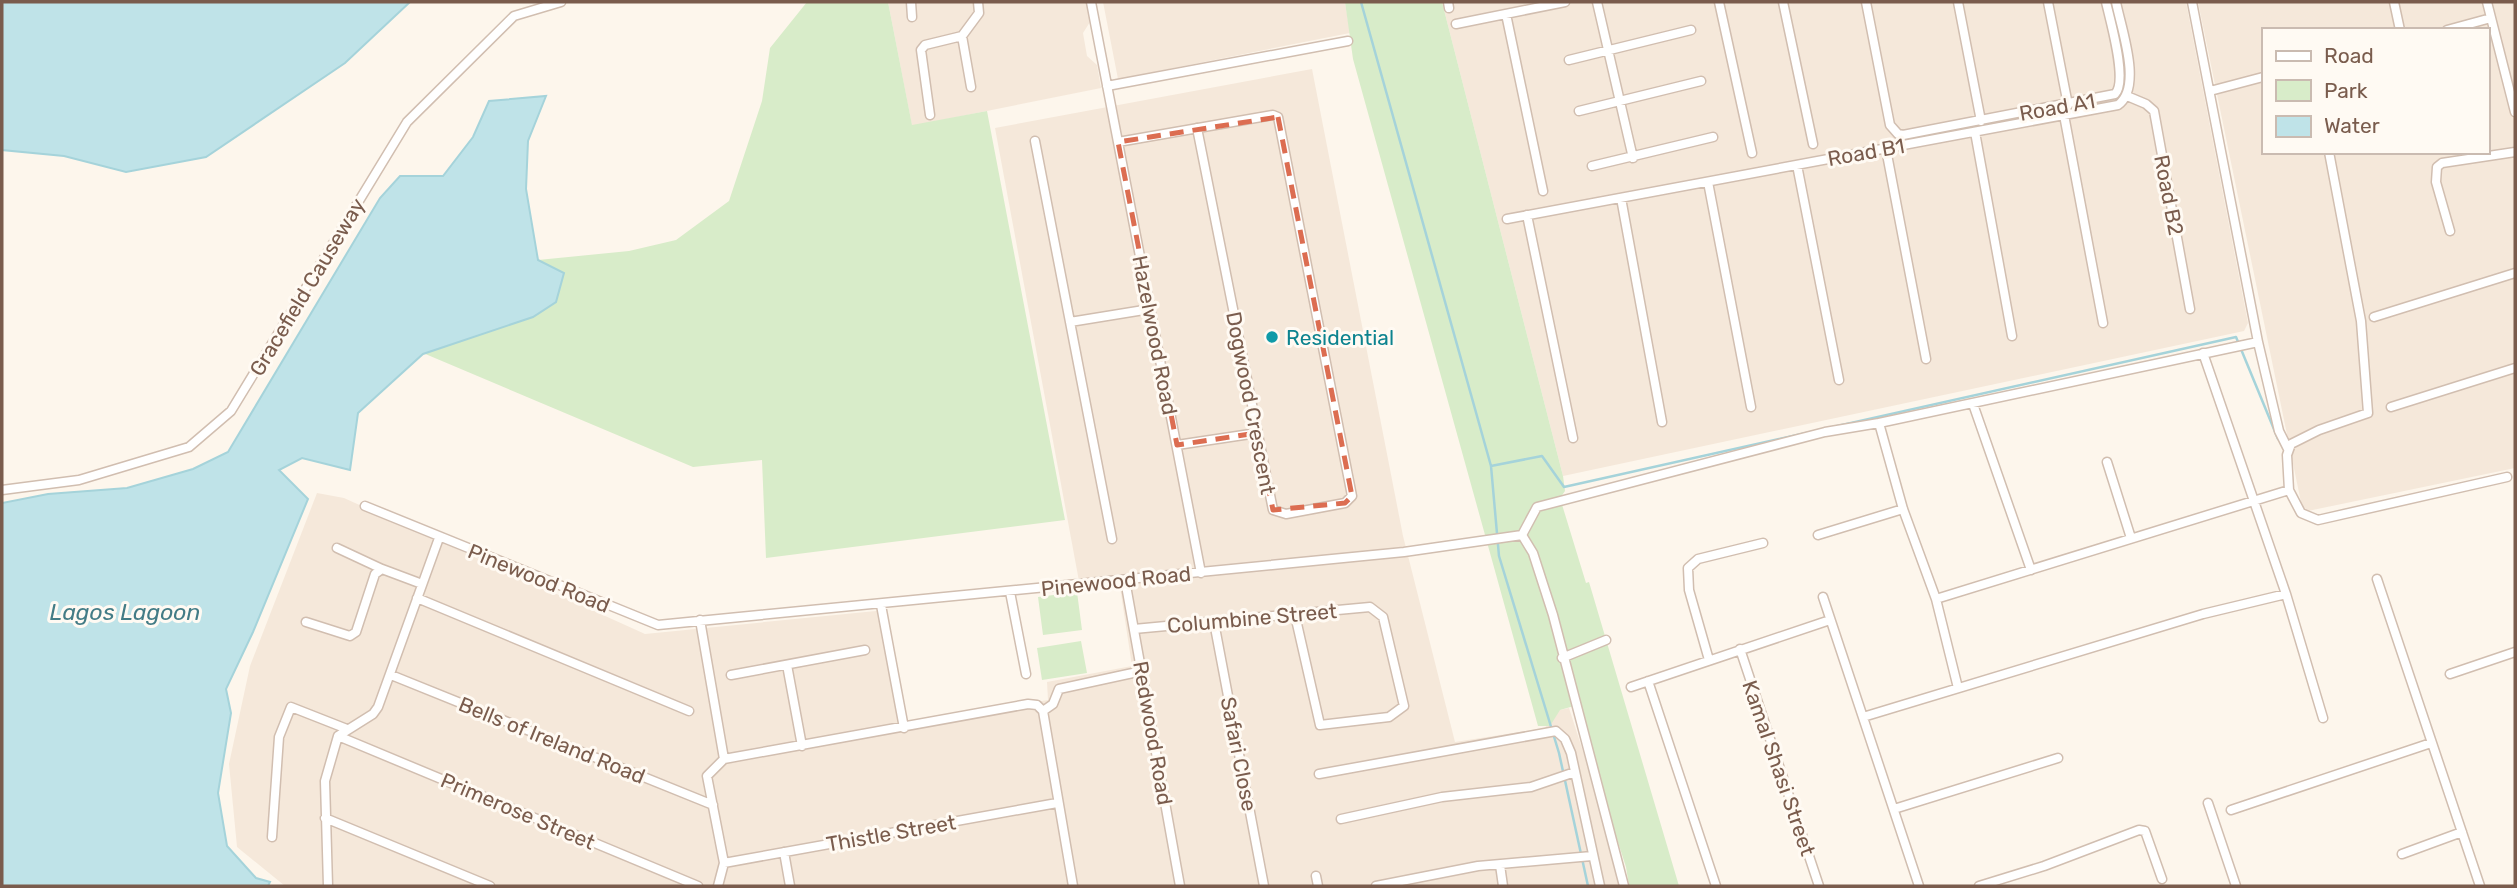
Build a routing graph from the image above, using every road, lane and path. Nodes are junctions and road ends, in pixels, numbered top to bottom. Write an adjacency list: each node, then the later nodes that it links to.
1 (561, 2): 83 (street, Gracefield Causeway)
2 (911, 2): 18 (street)
3 (978, 2): 24 (street)
4 (1091, 2): 30 (street, Hazelwood Road)
5 (1565, 2): 17 (street)
6 (1597, 2): 26 (street)
7 (1719, 2): 49 (street)
8 (1783, 2): 46 (street)
9 (1866, 2): 40 (street, Road A1)
10 (1958, 2): 40 (street)
11 (2048, 2): 35 (street)
12 (2106, 2): 35 (street, Road A1)
13 (2116, 2): 33 (street)
14 (2192, 2): 32 (street)
15 (2394, 2): 21 (street)
16 (2487, 2): 19 (street)
17 (1506, 14): 20 (street); 55 (street)
18 (912, 17)
19 (2491, 18): 22 (street); 37 (street)
20 (1456, 24)
21 (2400, 28)
22 (2454, 28)
23 (1691, 30): 26 (street)
24 (962, 36): 31 (street); 38 (street)
25 (1348, 41): 30 (street)
26 (1609, 52): 27 (street); 34 (street)
27 (1569, 60)
28 (2262, 77): 32 (street)
29 (1702, 81): 34 (street)
30 (1107, 86): 45 (street, Hazelwood Road)
31 (971, 87)
32 (2210, 91): 67 (street)
33 (2127, 96): 39 (street, Road B1); 62 (street, Road B2)
34 (1620, 102): 36 (street); 51 (street)
35 (2068, 105): 40 (street, Road A1)
36 (1579, 111)
37 (2515, 112)
38 (930, 115)
39 (2064, 115): 42 (street, Road B1); 65 (street)
40 (1981, 121)
41 (1197, 128): 45 (street); 77 (street, Dogwood Crescent); 77 (street, Dogwood Crescent)
42 (1975, 132): 47 (street, Road B1); 66 (street)
43 (1713, 137): 51 (street)
44 (1035, 141): 64 (street)
45 (1118, 142): 61 (street, Hazelwood Road)
46 (1813, 144)
47 (1886, 149): 52 (street, Road B1); 69 (street)
48 (2515, 152): 59 (street)
49 (1752, 153)
50 (2329, 154): 80 (street)
51 (1633, 158): 53 (street)
52 (1797, 165): 54 (street, Road B1); 71 (street)
53 (1592, 166)
54 (1708, 181): 56 (street, Road B1); 73 (street)
55 (1543, 191)
56 (1621, 198): 57 (street, Road B1); 75 (street)
57 (1527, 215): 58 (street, Road B1); 78 (street)
58 (1507, 219)
59 (2450, 231)
60 (2515, 273): 63 (street)
61 (1150, 309): 64 (street); 79 (street, Hazelwood Road)
62 (2190, 309)
63 (2374, 317)
64 (1070, 322): 92 (street)
65 (2103, 323)
66 (2012, 336)
67 (2258, 342): 68 (street); 80 (street)
68 (2203, 353): 72 (street); 85 (street)
69 (1926, 359)
70 (2515, 369): 74 (street)
71 (1839, 380)
72 (1973, 404): 76 (street); 96 (street)
73 (1751, 407)
74 (2391, 407)
75 (1662, 422)
76 (1879, 423): 87 (street); 88 (street)
77 (1257, 433): 79 (street)
78 (1573, 438)
79 (1177, 445): 97 (street, Hazelwood Road)
80 (2288, 450): 84 (street)
81 (2107, 462): 91 (street)
82 (2507, 477): 84 (street)
83 (2, 490)
84 (2289, 490): 85 (street)
85 (2251, 499): 91 (street); 102 (street)
86 (365, 506): 90 (street, Pinewood Road)
87 (1903, 509): 89 (street); 105 (street)
88 (1522, 535): 97 (street, Pinewood Road); 117 (street)
89 (1818, 535)
90 (439, 538): 100 (street); 108 (street, Pinewood Road)
91 (2131, 538): 96 (street)
92 (1112, 540)
93 (1763, 543): 118 (street)
94 (337, 548): 95 (street)
95 (382, 569): 100 (street); 110 (street)
96 (2031, 570): 105 (street)
97 (1201, 573): 99 (street, Pinewood Road)
98 (2377, 579): 135 (street)
99 (1125, 580): 101 (street, Pinewood Road); 112 (street, Redwood Road)
100 (422, 584): 104 (street)
101 (1010, 592): 106 (street, Pinewood Road); 122 (street)
102 (2286, 594): 127 (street); 131 (street)
103 (1823, 597): 109 (street)
104 (417, 598): 121 (street); 128 (street)
105 (1936, 599): 127 (street)
106 (881, 605): 108 (street, Pinewood Road); 132 (street)
107 (1295, 615): 107 (street, Columbine Street); 111 (street, Columbine Street)
108 (700, 620): 138 (street)
109 (1830, 620): 114 (street); 130 (street)
110 (306, 622)
111 (1214, 622): 112 (street, Columbine Street); 164 (street, Safari Close)
112 (1134, 629): 120 (street, Redwood Road)
113 (1606, 639): 117 (street)
114 (1740, 649): 118 (street); 171 (street, Kamal Shasi Street)
115 (865, 650): 119 (street)
116 (2515, 652): 123 (street)
117 (1562, 658): 169 (street)
118 (1709, 660): 125 (street)
119 (787, 665): 124 (street); 136 (street)
120 (1142, 671): 129 (street); 163 (street, Redwood Road)
121 (391, 674): 133 (street); 143 (street, Bells of Ireland Road)
122 (1026, 674)
123 (2450, 674)
124 (731, 675)
125 (1648, 681): 126 (street); 170 (street)
126 (1631, 687)
127 (1958, 688): 130 (street)
128 (689, 711)
129 (1043, 711): 132 (street); 141 (street)
130 (1863, 717): 144 (street)
131 (2323, 718)
132 (904, 728): 136 (street)
133 (347, 729): 134 (street); 149 (street)
134 (338, 736): 146 (street); 159 (street, Primerose Street)
135 (2431, 743): 145 (street); 148 (street)
136 (802, 746): 138 (street)
137 (2058, 758): 144 (street)
138 (724, 759): 143 (street)
139 (1319, 774): 140 (street)
140 (1567, 776): 147 (street); 152 (street)
141 (1057, 803): 150 (street, Thistle Street); 162 (street)
142 (2208, 803): 174 (street)
143 (713, 805): 153 (street)
144 (1894, 809): 172 (street)
145 (2231, 810)
146 (325, 818): 157 (street); 158 (street)
147 (1341, 819)
148 (2462, 832): 151 (street); 175 (street)
149 (272, 837)
150 (784, 852): 153 (street, Thistle Street); 161 (street)
151 (2402, 854)
152 (1592, 856): 154 (street); 168 (street)
153 (724, 863): 160 (street)
154 (1500, 865): 166 (street); 167 (street)
155 (1316, 876): 165 (street)
156 (2162, 878): 173 (street)
157 (328, 886)
158 (490, 886)
159 (698, 886)
160 (718, 886)
161 (790, 886)
162 (1073, 886)
163 (1180, 886)
164 (1264, 886)
165 (1318, 886)
166 (1376, 886)
167 (1503, 886)
168 (1600, 886)
169 (1624, 886)
170 (1716, 886)
171 (1819, 886)
172 (1919, 886)
173 (1979, 886)
174 (2235, 886)
175 (2480, 886)

